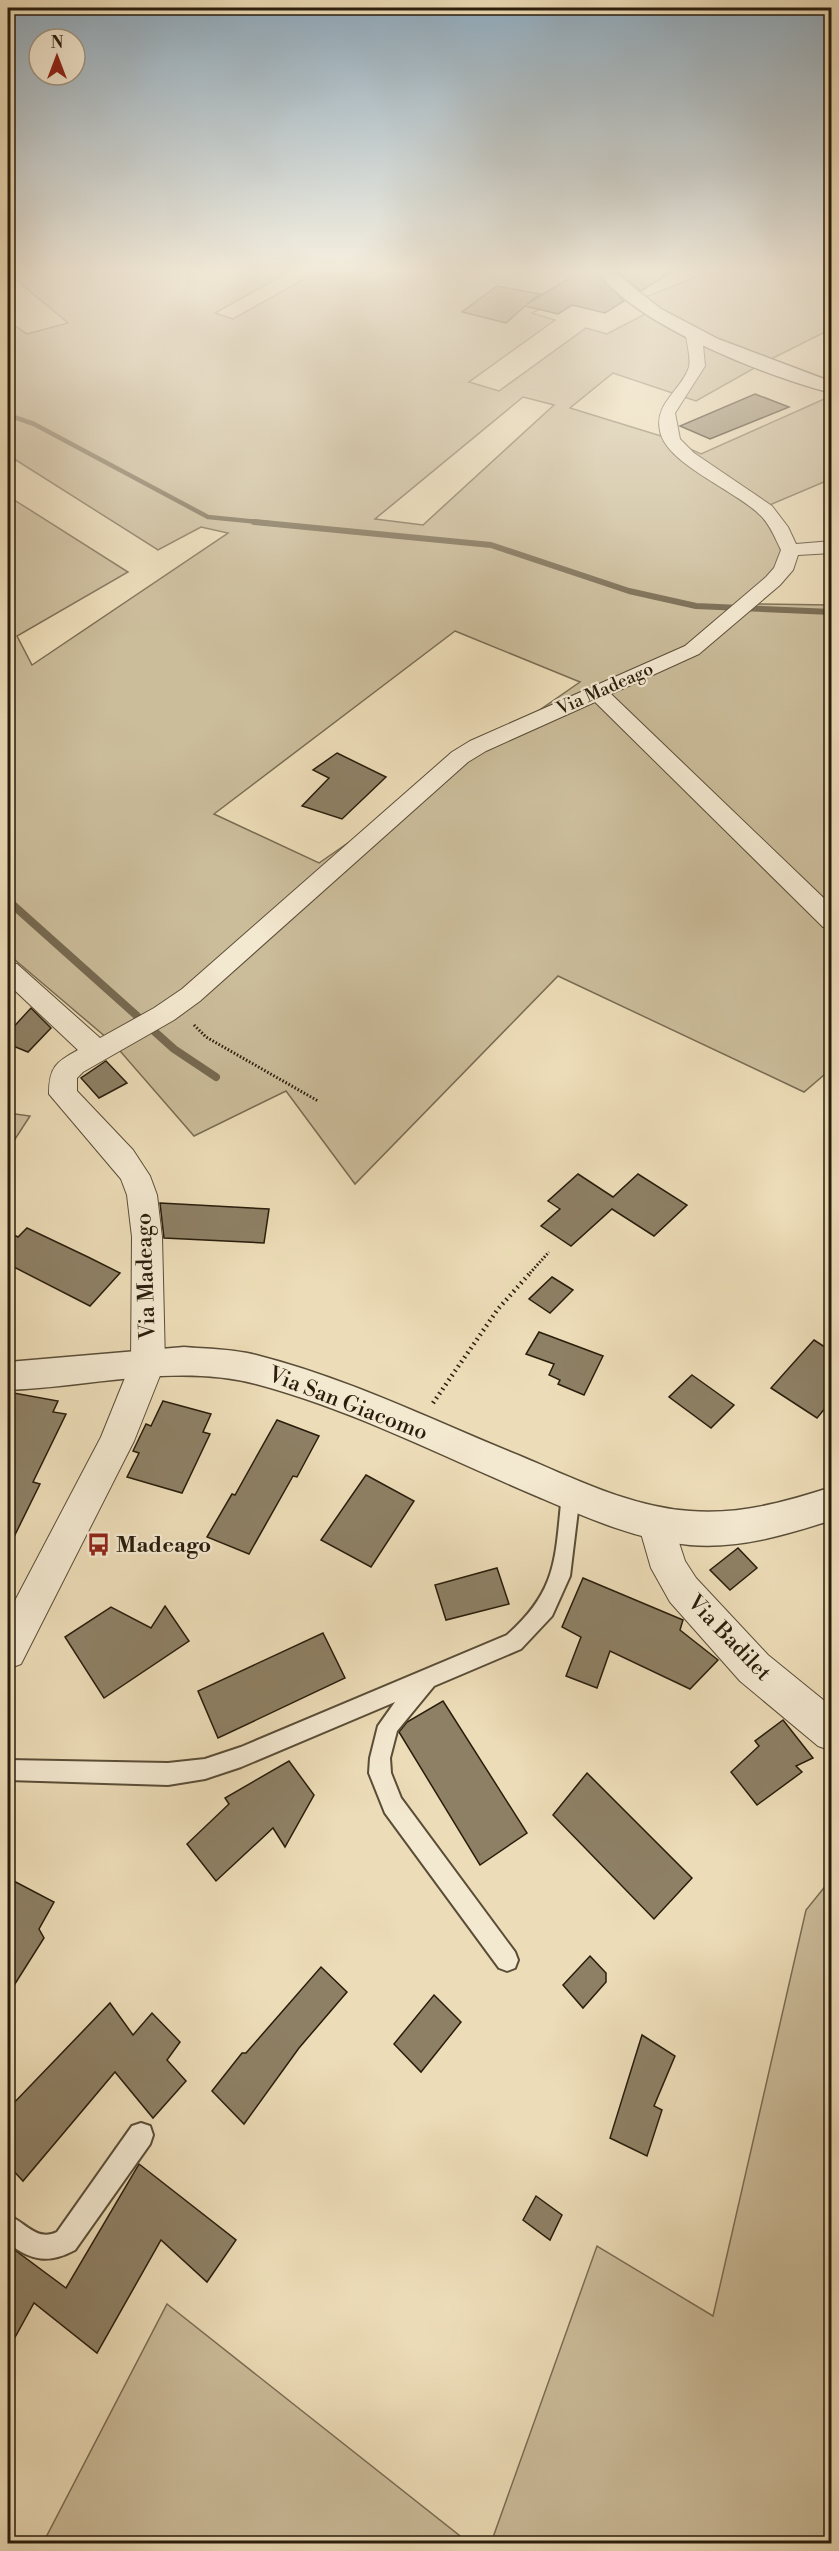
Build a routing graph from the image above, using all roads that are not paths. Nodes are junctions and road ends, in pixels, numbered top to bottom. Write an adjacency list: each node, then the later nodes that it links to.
1 (680, 392): 3 (street)
2 (831, 547): 3 (street)
3 (790, 550): 4 (street, Via Madeago)
4 (598, 693): 5 (street); 7 (street, Via Madeago)
5 (831, 921)
6 (8, 970): 7 (street)
7 (97, 1051): 8 (street, Via Madeago)
8 (148, 1363): 9 (street, Via San Giacomo); 10 (street, Via San Giacomo); 13 (street, Via Madeago)
9 (8, 1376)
10 (571, 1494): 12 (street, Via San Giacomo); 14 (lane)
11 (831, 1503): 12 (street, Via San Giacomo)
12 (656, 1523): 15 (street, Via Badilet)
13 (11, 1637)
14 (428, 1677): 16 (lane); 17 (lane)
15 (831, 1732)
16 (8, 1770)
17 (507, 1960)
18 (141, 2135): 19 (lane)
19 (8, 2228)

